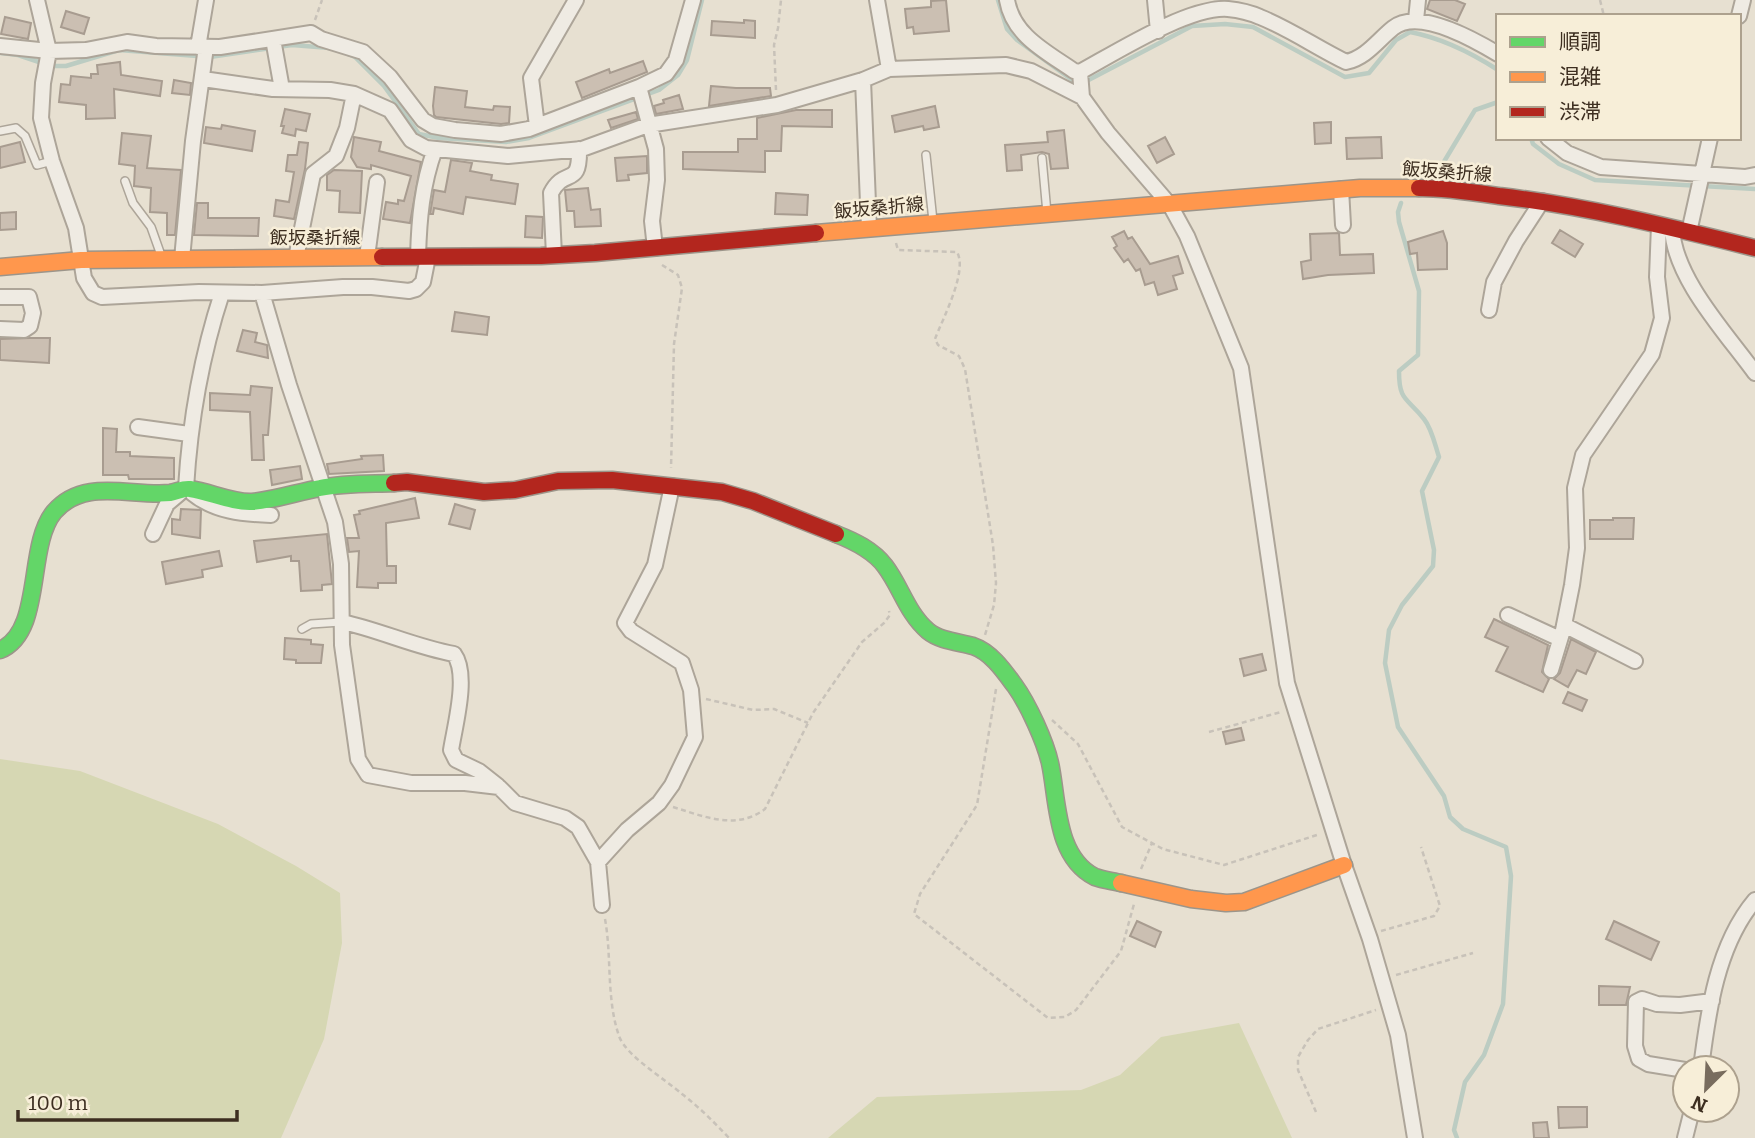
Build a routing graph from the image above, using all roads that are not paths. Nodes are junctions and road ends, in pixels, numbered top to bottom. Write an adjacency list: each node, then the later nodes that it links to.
1 (37, 0): 15 (street)
2 (206, 0): 13 (street)
3 (576, 0): 24 (street)
4 (692, 0): 22 (street)
5 (877, 0): 16 (street)
6 (1007, 0): 19 (street)
7 (1155, 0): 10 (street)
8 (1418, 0): 9 (street)
9 (1416, 20): 10 (street); 14 (street)
10 (1158, 31): 19 (street)
11 (274, 45): 13 (street); 20 (street); 26 (street)
12 (0, 46): 15 (street)
13 (204, 52): 15 (street); 17 (street)
14 (1496, 53)
15 (48, 61): 32 (street)
16 (889, 69): 18 (street); 19 (street)
17 (203, 79): 20 (street); 51 (street)
18 (863, 80): 23 (street); 44 (street)
19 (1081, 84): 39 (street)
20 (282, 89): 21 (street)
21 (354, 94): 26 (street); 52 (street)
22 (641, 94): 23 (street); 24 (street)
23 (648, 125): 29 (street); 46 (street)
24 (537, 127): 26 (street)
25 (0, 131): 32 (lane)
26 (430, 139): 29 (street); 50 (street)
27 (1551, 140): 33 (street)
28 (1710, 140): 33 (street)
29 (579, 149): 48 (street)
30 (926, 155): 41 (lane)
31 (1042, 158): 40 (lane)
32 (52, 161): 54 (street)
33 (1701, 174): 34 (street); 45 (street)
34 (1755, 175)
35 (125, 181): 53 (lane)
36 (377, 182): 49 (street)
37 (1340, 189): 38 (main road, 飯坂桑折線); 39 (main road, 飯坂桑折線); 42 (street)
38 (1542, 201): 43 (main road, 飯坂桑折線); 59 (street)
39 (1170, 205): 40 (main road, 飯坂桑折線); 78 (street)
40 (1047, 214): 41 (main road, 飯坂桑折線)
41 (933, 222): 44 (main road, 飯坂桑折線)
42 (1343, 225)
43 (1665, 226): 45 (main road, 飯坂桑折線); 61 (street); 72 (street)
44 (869, 228): 46 (main road, 飯坂桑折線)
45 (1689, 232): 47 (main road, 飯坂桑折線)
46 (654, 248): 48 (main road, 飯坂桑折線)
47 (1755, 248)
48 (554, 255): 50 (main road, 飯坂桑折線)
49 (367, 257): 50 (main road, 飯坂桑折線); 52 (main road, 飯坂桑折線)
50 (423, 257): 57 (street)
51 (182, 258): 52 (main road, 飯坂桑折線); 53 (main road, 飯坂桑折線)
52 (296, 258)
53 (163, 259): 54 (main road, 飯坂桑折線)
54 (81, 260): 55 (main road, 飯坂桑折線); 56 (street)
55 (0, 267)
56 (222, 293): 57 (street); 63 (street)
57 (262, 293): 64 (street)
58 (0, 297): 60 (street)
59 (1489, 310)
60 (0, 329)
61 (1755, 373)
62 (138, 427): 63 (street)
63 (190, 434): 66 (street)
64 (323, 486): 65 (main road); 66 (main road); 70 (street)
65 (672, 486): 77 (street); 78 (main road)
66 (186, 488): 67 (street); 68 (street); 73 (main road)
67 (271, 515)
68 (153, 534)
69 (1508, 615): 72 (street)
70 (342, 622): 71 (lane); 76 (street); 76 (street)
71 (302, 629)
72 (1562, 632): 74 (street); 75 (street)
73 (0, 650)
74 (1635, 661)
75 (1550, 670)
76 (499, 787): 77 (street)
77 (598, 862): 80 (street)
78 (1344, 865): 84 (street)
79 (1755, 900): 81 (street)
80 (602, 905)
81 (1712, 1001): 82 (street); 83 (street)
82 (1703, 1054)
83 (1671, 1068)
84 (1415, 1138)

